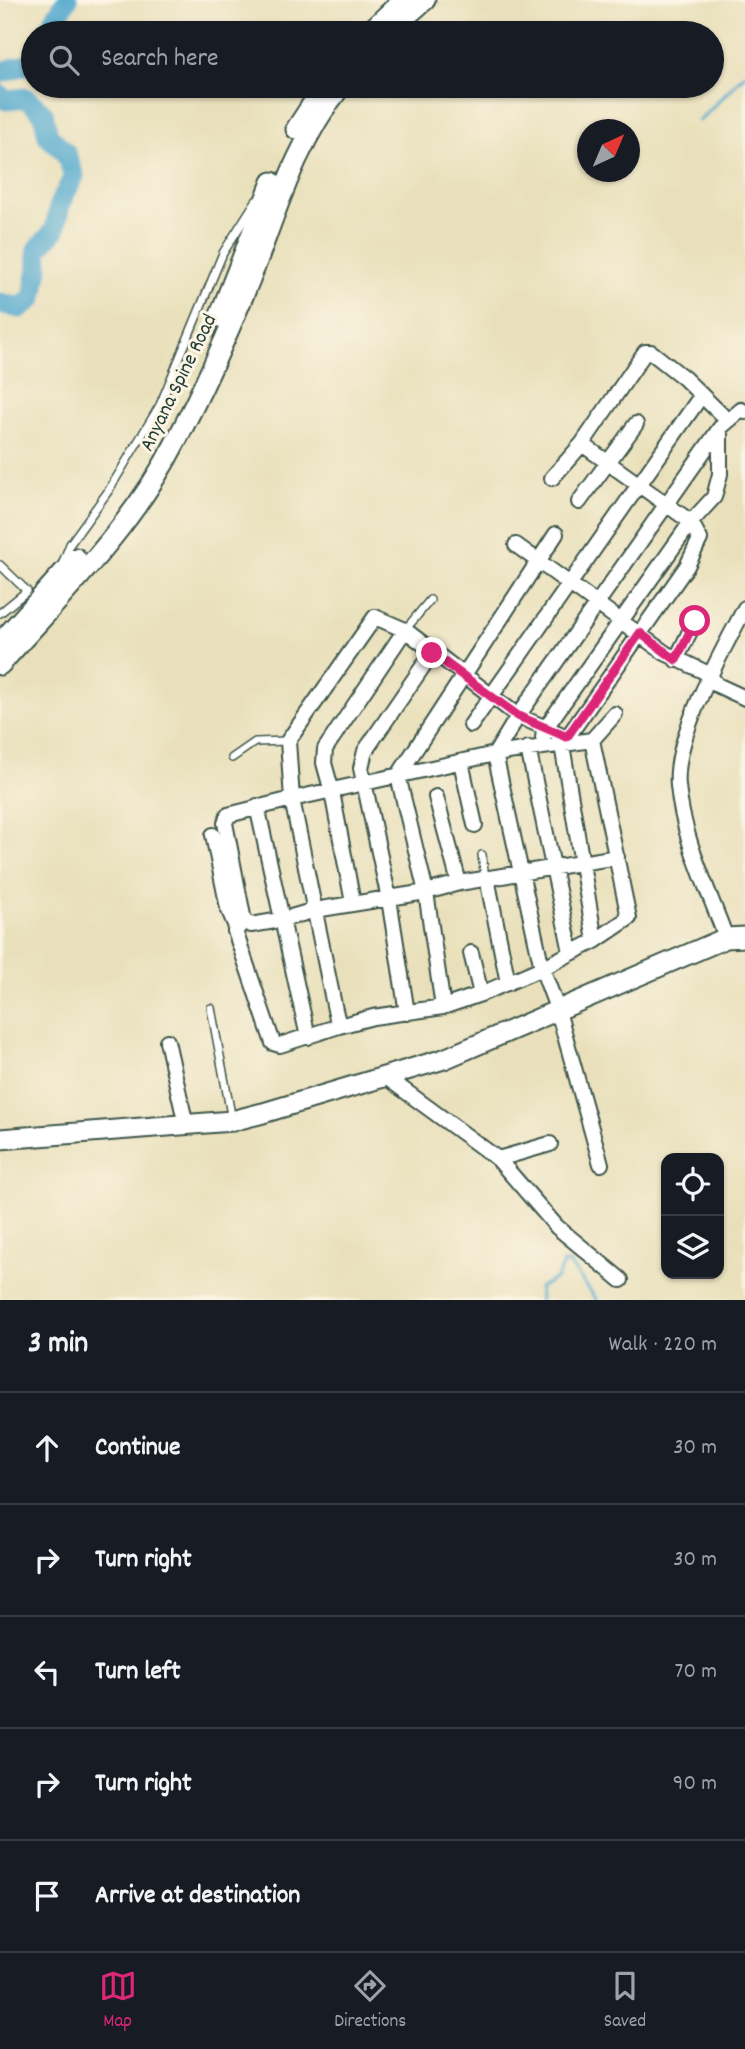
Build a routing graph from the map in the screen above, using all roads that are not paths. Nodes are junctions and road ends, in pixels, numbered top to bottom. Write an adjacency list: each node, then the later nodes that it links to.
1 (403, 0): 3 (main road)
2 (425, 0): 4 (main road)
3 (381, 21)
4 (401, 21)
5 (316, 98): 31 (main road, Anyana Spine Road)
6 (332, 98): 34 (main road, Anyana Spine Road)
7 (701, 396): 10 (street); 11 (street); 14 (street)
8 (745, 412): 10 (street)
9 (636, 424): 12 (street)
10 (724, 424): 16 (street); 17 (street)
11 (582, 444): 12 (street); 13 (street)
12 (607, 463): 14 (street); 15 (street)
13 (552, 478)
14 (640, 485): 16 (street); 22 (street)
15 (579, 502)
16 (667, 504): 17 (street); 24 (street)
17 (691, 522): 27 (street); 30 (street)
18 (556, 534): 20 (street)
19 (516, 545): 20 (street)
20 (539, 563): 22 (street); 36 (street)
21 (0, 565): 25 (lane)
22 (569, 582): 24 (street); 37 (street)
23 (430, 600): 29 (lane)
24 (598, 604): 27 (street); 40 (street)
25 (0, 613)
26 (744, 613): 35 (street)
27 (621, 621): 30 (street); 42 (street)
28 (695, 621): 33 (street)
29 (405, 630): 32 (street); 44 (street); 52 (street)
30 (640, 633): 33 (street); 45 (street)
31 (0, 643)
32 (432, 653): 36 (street); 51 (street)
33 (676, 660): 35 (street)
34 (0, 665)
35 (709, 674): 38 (street); 71 (street)
36 (464, 675): 37 (street); 50 (street)
37 (493, 696): 40 (street); 41 (street)
38 (745, 698)
39 (614, 713): 43 (street)
40 (518, 716): 42 (street); 47 (street)
41 (471, 725)
42 (544, 730): 45 (street); 46 (street)
43 (592, 740): 45 (street); 59 (street)
44 (288, 741): 48 (lane); 54 (street)
45 (565, 741): 46 (street); 60 (street)
46 (535, 747): 47 (street); 61 (street)
47 (495, 754): 49 (street); 62 (street)
48 (232, 758)
49 (461, 762): 50 (street); 56 (street)
50 (398, 776): 51 (street); 65 (street)
51 (363, 784): 52 (street); 66 (street)
52 (332, 792): 54 (street); 67 (street)
53 (436, 797): 64 (street)
54 (292, 799): 55 (street); 68 (street)
55 (257, 806): 69 (street); 70 (street)
56 (475, 825)
57 (213, 835): 70 (street)
58 (482, 855): 63 (lane)
59 (617, 857): 60 (street); 72 (street)
60 (584, 864): 61 (street); 72 (street)
61 (554, 870): 62 (street); 73 (street)
62 (523, 872): 63 (street); 75 (street)
63 (486, 878): 64 (street); 76 (street)
64 (459, 883): 65 (street)
65 (426, 892): 66 (street); 78 (street)
66 (388, 899): 67 (street); 81 (street)
67 (353, 903): 68 (street)
68 (315, 911): 69 (street); 82 (street)
69 (281, 920): 70 (street); 83 (street)
70 (240, 924): 83 (street)
71 (736, 937): 80 (main road)
72 (595, 941): 73 (street)
73 (571, 952): 75 (street)
74 (471, 953): 77 (street)
75 (542, 968): 76 (street); 80 (street)
76 (508, 983): 77 (street)
77 (481, 994): 78 (street)
78 (443, 1007): 81 (street)
79 (211, 1008): 86 (lane)
80 (558, 1011): 85 (main road); 91 (street)
81 (407, 1013): 82 (street)
82 (340, 1026): 83 (street)
83 (308, 1037)
84 (167, 1041): 87 (street)
85 (386, 1077): 86 (main road); 90 (street)
86 (232, 1121): 87 (main road)
87 (186, 1125): 88 (main road)
88 (0, 1139)
89 (550, 1144): 90 (street)
90 (498, 1159): 92 (street)
91 (601, 1164)
92 (621, 1280)

